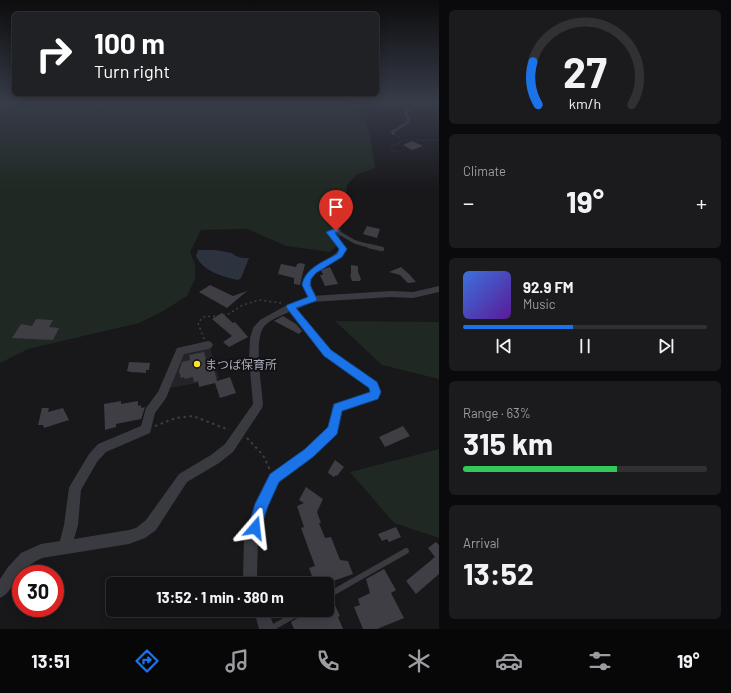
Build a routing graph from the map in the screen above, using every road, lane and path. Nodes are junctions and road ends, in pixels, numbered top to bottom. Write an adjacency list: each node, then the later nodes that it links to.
1 (393, 131): 2 (lane)
2 (394, 134): 3 (path)
3 (403, 140): 4 (path); 5 (path)
4 (439, 140)
5 (399, 151)
6 (382, 248): 8 (lane)
7 (439, 289): 8 (street)
8 (313, 299): 9 (street)
9 (291, 307): 10 (path); 12 (street); 13 (street)
10 (208, 346): 11 (street)
11 (146, 429): 12 (path); 14 (street)
12 (241, 432): 13 (path); 14 (street)
13 (275, 478): 16 (street)
14 (65, 546): 17 (street)
15 (406, 551): 18 (lane)
16 (250, 577)
17 (0, 591)
18 (334, 592)
19 (264, 617): 21 (street)
20 (290, 617): 21 (lane)
21 (268, 629)

